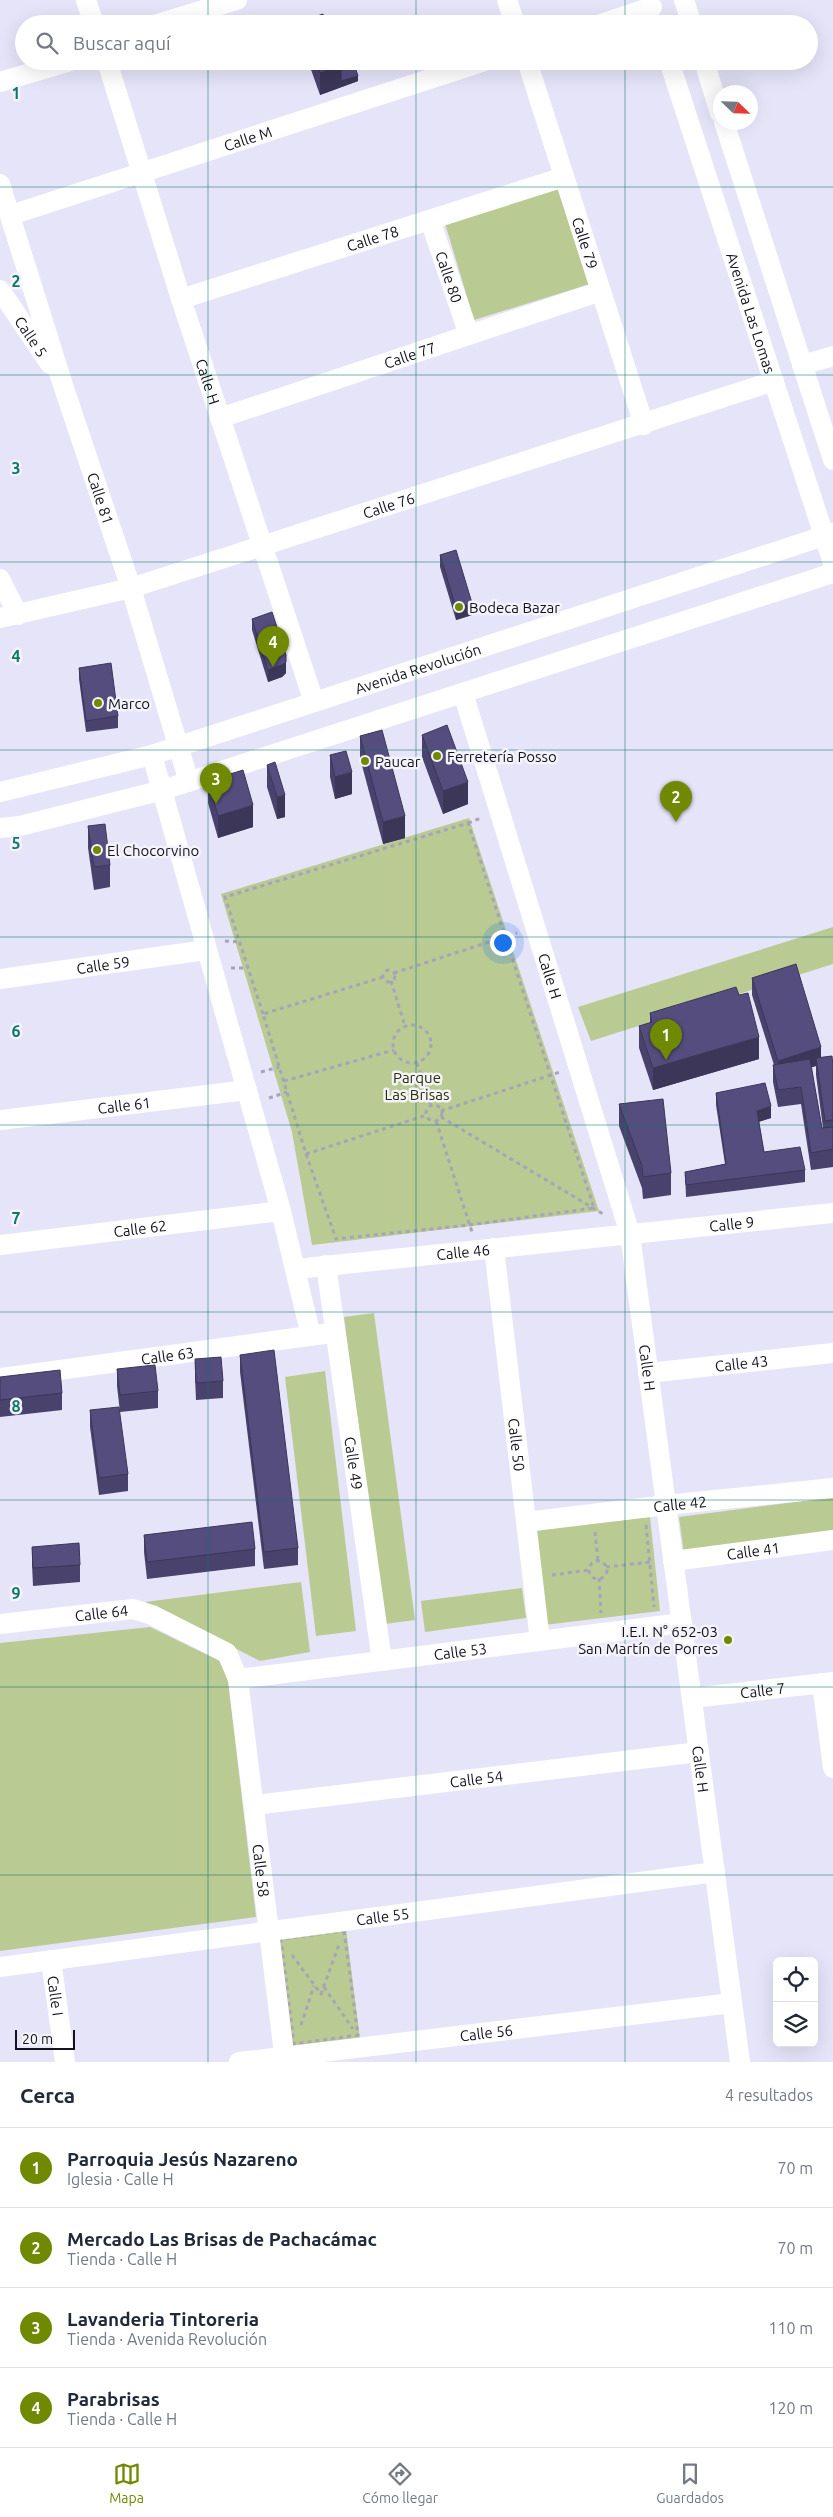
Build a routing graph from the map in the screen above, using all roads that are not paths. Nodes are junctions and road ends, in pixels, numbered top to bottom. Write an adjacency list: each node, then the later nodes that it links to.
1 (86, 0): 6 (street)
2 (237, 0): 7 (street)
3 (507, 0): 8 (street)
4 (684, 0): 10 (street)
5 (653, 10): 9 (street)
6 (91, 15)
7 (187, 15)
8 (512, 15)
9 (634, 15)
10 (689, 15)
11 (41, 70): 17 (street)
12 (110, 70): 20 (street, Calle H)
13 (457, 70): 20 (street, Calle M)
14 (530, 70): 21 (street, Calle 79)
15 (672, 70): 31 (street, Avenida Las Lomas)
16 (707, 70): 18 (street)
17 (0, 82)
18 (713, 90)
19 (727, 130): 30 (street)
20 (140, 173): 23 (street, Calle M); 27 (street, Calle H)
21 (564, 177): 24 (street, Calle 78); 26 (street, Calle 79)
22 (0, 184): 23 (street, Calle 81)
23 (10, 215): 32 (street, Calle 81)
24 (430, 220): 27 (street, Calle 78); 28 (street, Calle 80)
25 (0, 290): 32 (street, Calle 5)
26 (601, 291): 28 (street, Calle 77); 34 (street, Calle 79)
27 (181, 299): 33 (street, Calle H)
28 (469, 335): 33 (street, Calle 77)
29 (833, 356): 30 (street)
30 (802, 365): 35 (street)
31 (774, 381): 34 (street, Calle 76); 36 (street, Avenida Las Lomas)
32 (62, 382): 41 (street, Calle 81)
33 (220, 418): 37 (street, Calle H)
34 (644, 425): 37 (street, Calle 76)
35 (833, 460)
36 (829, 534): 38 (street, Avenida Las Lomas); 44 (street, Avenida Revolución)
37 (263, 546): 41 (street, Calle 76); 44 (street, Calle H)
38 (833, 563)
39 (833, 572): 43 (street)
40 (0, 580): 42 (street)
41 (131, 588): 42 (street, Calle 76); 45 (street, Calle 81)
42 (9, 616)
43 (463, 693): 47 (street); 57 (street, Calle H)
44 (314, 702): 45 (street, Avenida Revolución)
45 (177, 747): 46 (street, Avenida Revolución); 47 (street, Calle 81)
46 (152, 755): 48 (street); 49 (street, Avenida Revolución)
47 (189, 782): 48 (street)
48 (163, 790): 50 (street); 51 (street)
49 (0, 792)
50 (0, 828)
51 (206, 950): 52 (street, Calle 59); 53 (street)
52 (0, 979)
53 (247, 1090): 54 (street, Calle 61); 55 (street)
54 (0, 1120)
55 (281, 1211): 58 (street, Calle 62); 61 (street)
56 (833, 1213): 57 (street, Calle 9)
57 (630, 1234): 59 (street, Calle 46); 65 (street, Calle H)
58 (0, 1245)
59 (486, 1249): 60 (street, Calle 46); 69 (street, Calle 50)
60 (326, 1265): 61 (street, Calle 46); 62 (street, Calle 49)
61 (296, 1268): 63 (street)
62 (336, 1333): 63 (street, Calle 63); 75 (street, Calle 49)
63 (310, 1336): 66 (street, Calle 63)
64 (833, 1353): 65 (street, Calle 43)
65 (648, 1373): 68 (street, Calle H)
66 (0, 1378)
67 (833, 1488): 68 (street, Calle 42)
68 (666, 1505): 69 (street, Calle 42); 71 (street, Calle H)
69 (526, 1522): 74 (street, Calle 50)
70 (833, 1540): 71 (street, Calle 41)
71 (674, 1561): 72 (street, Calle H)
72 (682, 1623): 74 (street, Calle 53); 78 (street, Calle H)
73 (0, 1624): 76 (street, Calle 64)
74 (540, 1640): 75 (street, Calle 53)
75 (382, 1660): 76 (street, Calle 53)
76 (238, 1679): 81 (street, Calle 58)
77 (828, 1683): 78 (street, Calle 7); 80 (street)
78 (692, 1698): 79 (street, Calle H)
79 (699, 1752): 81 (street, Calle 54); 82 (street, Calle H)
80 (833, 1768)
81 (254, 1805): 83 (street, Calle 58)
82 (715, 1872): 83 (street, Calle 55); 86 (street, Calle H)
83 (275, 1934): 84 (street, Calle 55); 87 (street, Calle 58)
84 (51, 1960): 85 (street, Calle 55); 88 (street, Calle I)
85 (0, 1966)
86 (732, 2003): 87 (street, Calle 56); 90 (street, Calle H)
87 (291, 2051): 89 (street, Calle 56)
88 (65, 2062)
89 (239, 2062)
90 (740, 2062)

